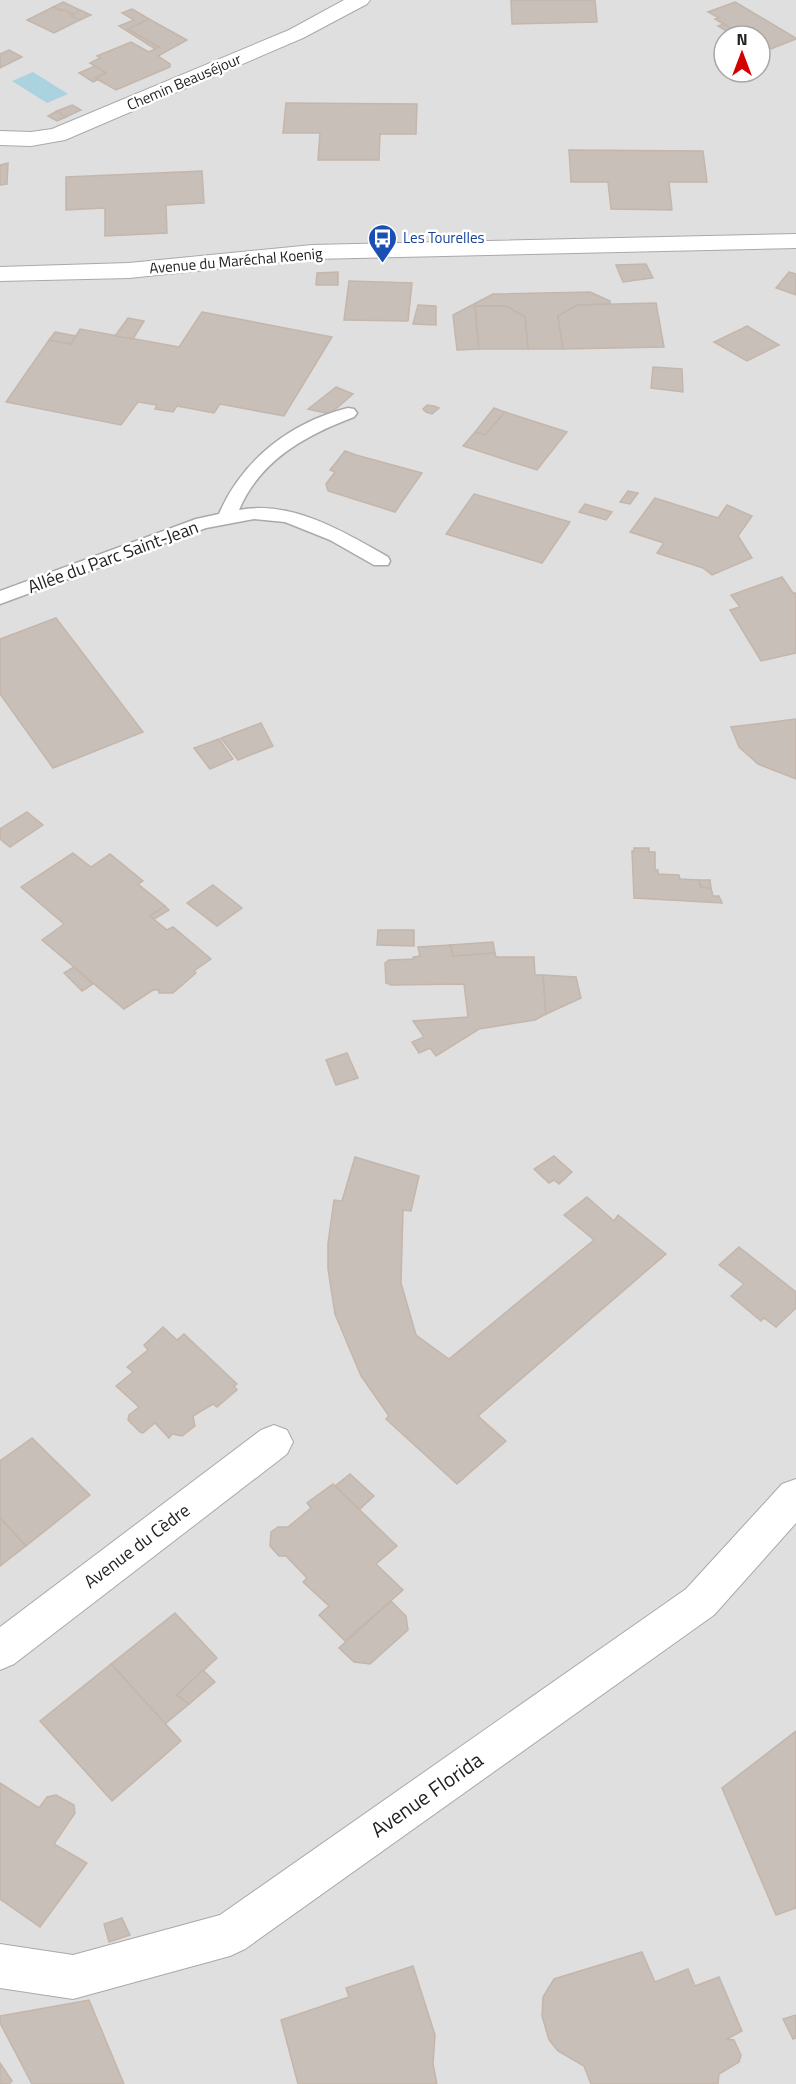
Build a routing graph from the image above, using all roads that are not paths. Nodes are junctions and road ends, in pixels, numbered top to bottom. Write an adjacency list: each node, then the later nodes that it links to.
1 (360, 0): 2 (street, Chemin Beauséjour)
2 (0, 138)
3 (796, 241): 4 (street, Avenue du Maréchal Koenig)
4 (0, 274)
5 (348, 413): 6 (lane)
6 (226, 519): 7 (lane, Allée du Parc Saint-Jean); 8 (lane, Allée du Parc Saint-Jean)
7 (381, 561)
8 (0, 598)
9 (274, 1442): 11 (street, Avenue du Cèdre)
10 (796, 1496): 12 (street, Avenue Florida)
11 (0, 1651)
12 (0, 1966)

